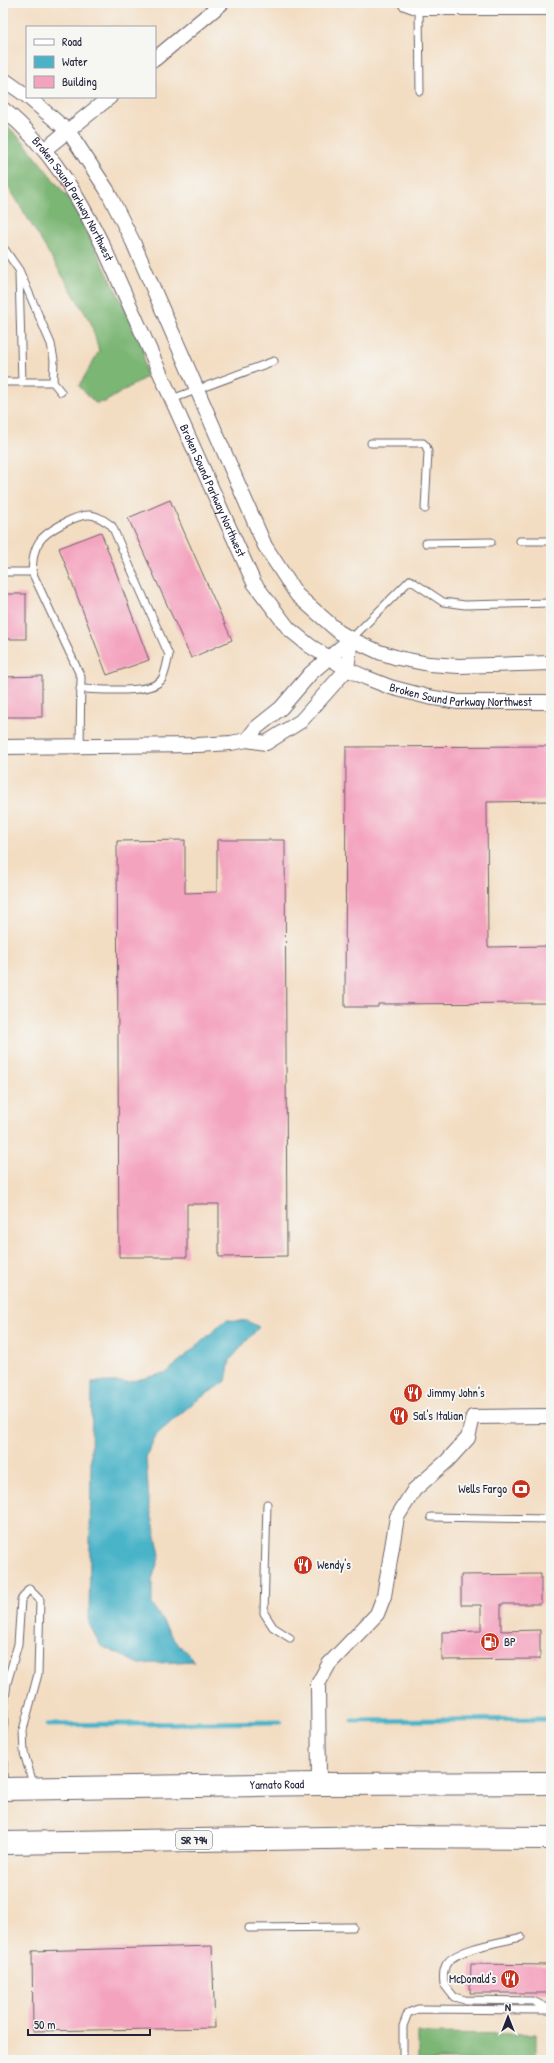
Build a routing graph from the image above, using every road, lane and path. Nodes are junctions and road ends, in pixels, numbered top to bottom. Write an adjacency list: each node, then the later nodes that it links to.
1 (222, 3): 5 (street)
2 (405, 3): 3 (street)
3 (419, 8): 4 (street); 7 (lane)
4 (551, 8)
5 (156, 58)
6 (3, 79): 8 (street, Broken Sound Parkway Northwest)
7 (420, 92)
8 (26, 96)
9 (28, 98): 12 (street, Broken Sound Parkway Northwest)
10 (109, 98): 12 (street)
11 (3, 109): 13 (street, Broken Sound Parkway Northwest)
12 (69, 132): 13 (street); 20 (street, Broken Sound Parkway Northwest)
13 (44, 150): 22 (street, Broken Sound Parkway Northwest)
14 (3, 247): 15 (lane)
15 (19, 270): 18 (lane); 19 (lane)
16 (274, 361): 20 (lane)
17 (3, 382): 18 (lane)
18 (22, 382): 19 (lane)
19 (53, 382): 21 (lane)
20 (195, 389): 22 (lane); 32 (street, Broken Sound Parkway Northwest)
21 (61, 392)
22 (172, 399): 33 (street, Broken Sound Parkway Northwest)
23 (371, 443): 24 (lane)
24 (425, 509)
25 (520, 541): 26 (lane)
26 (551, 541)
27 (491, 542): 28 (lane)
28 (426, 543)
29 (3, 572): 30 (lane)
30 (32, 572): 36 (lane); 36 (lane)
31 (551, 603): 32 (lane)
32 (351, 639): 33 (street); 34 (street, Broken Sound Parkway Northwest); 35 (street)
33 (329, 657): 35 (street, Broken Sound Parkway Northwest); 38 (street)
34 (551, 663)
35 (347, 669): 37 (street, Broken Sound Parkway Northwest); 38 (street)
36 (80, 689): 39 (lane)
37 (551, 702)
38 (247, 740): 39 (street)
39 (80, 746): 40 (street)
40 (3, 747)
41 (551, 1416): 47 (street)
42 (267, 1504): 45 (lane)
43 (431, 1517): 44 (lane)
44 (551, 1519)
45 (290, 1638)
46 (551, 1783): 47 (main road, Yamato Road)
47 (319, 1784): 50 (main road, Yamato Road)
48 (3, 1785): 50 (lane)
49 (3, 1789): 50 (main road, Yamato Road)
50 (34, 1789)
51 (551, 1838): 52 (main road, SR 794)
52 (3, 1843)
53 (353, 1927): 54 (lane)
54 (249, 1928)
55 (521, 1937): 56 (lane)
56 (551, 2010): 59 (lane)
57 (3, 2059): 58 (lane)
58 (6, 2060)
59 (403, 2060)

